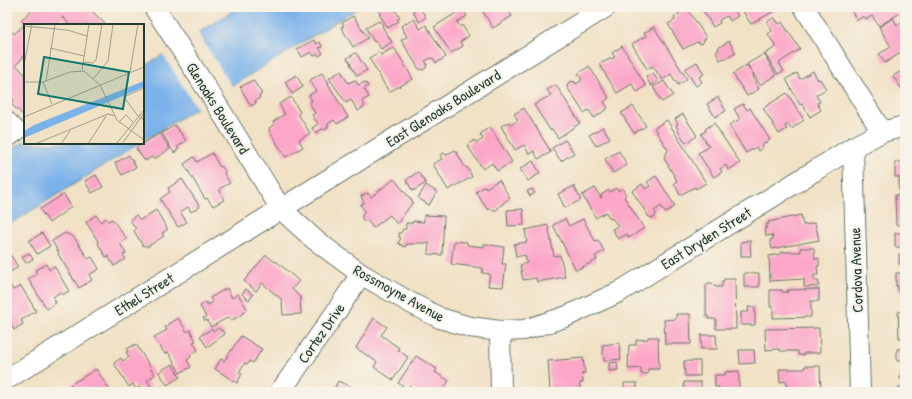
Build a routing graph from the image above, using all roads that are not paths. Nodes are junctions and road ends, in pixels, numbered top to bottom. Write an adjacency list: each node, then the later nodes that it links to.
1 (154, 7): 9 (street, Glenoaks Boulevard)
2 (606, 7): 9 (street, East Glenoaks Boulevard)
3 (804, 7): 6 (street)
4 (7, 122): 7 (street)
5 (905, 126): 6 (street, East Dryden Street)
6 (882, 132): 8 (street, East Dryden Street)
7 (7, 137)
8 (853, 147): 11 (street, East Dryden Street); 15 (street, Cordova Avenue)
9 (281, 209): 10 (street, Rossmoyne Avenue); 12 (street, Ethel Street)
10 (361, 274): 11 (street, Rossmoyne Avenue); 13 (street, Cortez Drive)
11 (500, 332): 14 (street)
12 (7, 379)
13 (280, 392)
14 (501, 392)
15 (860, 392)

